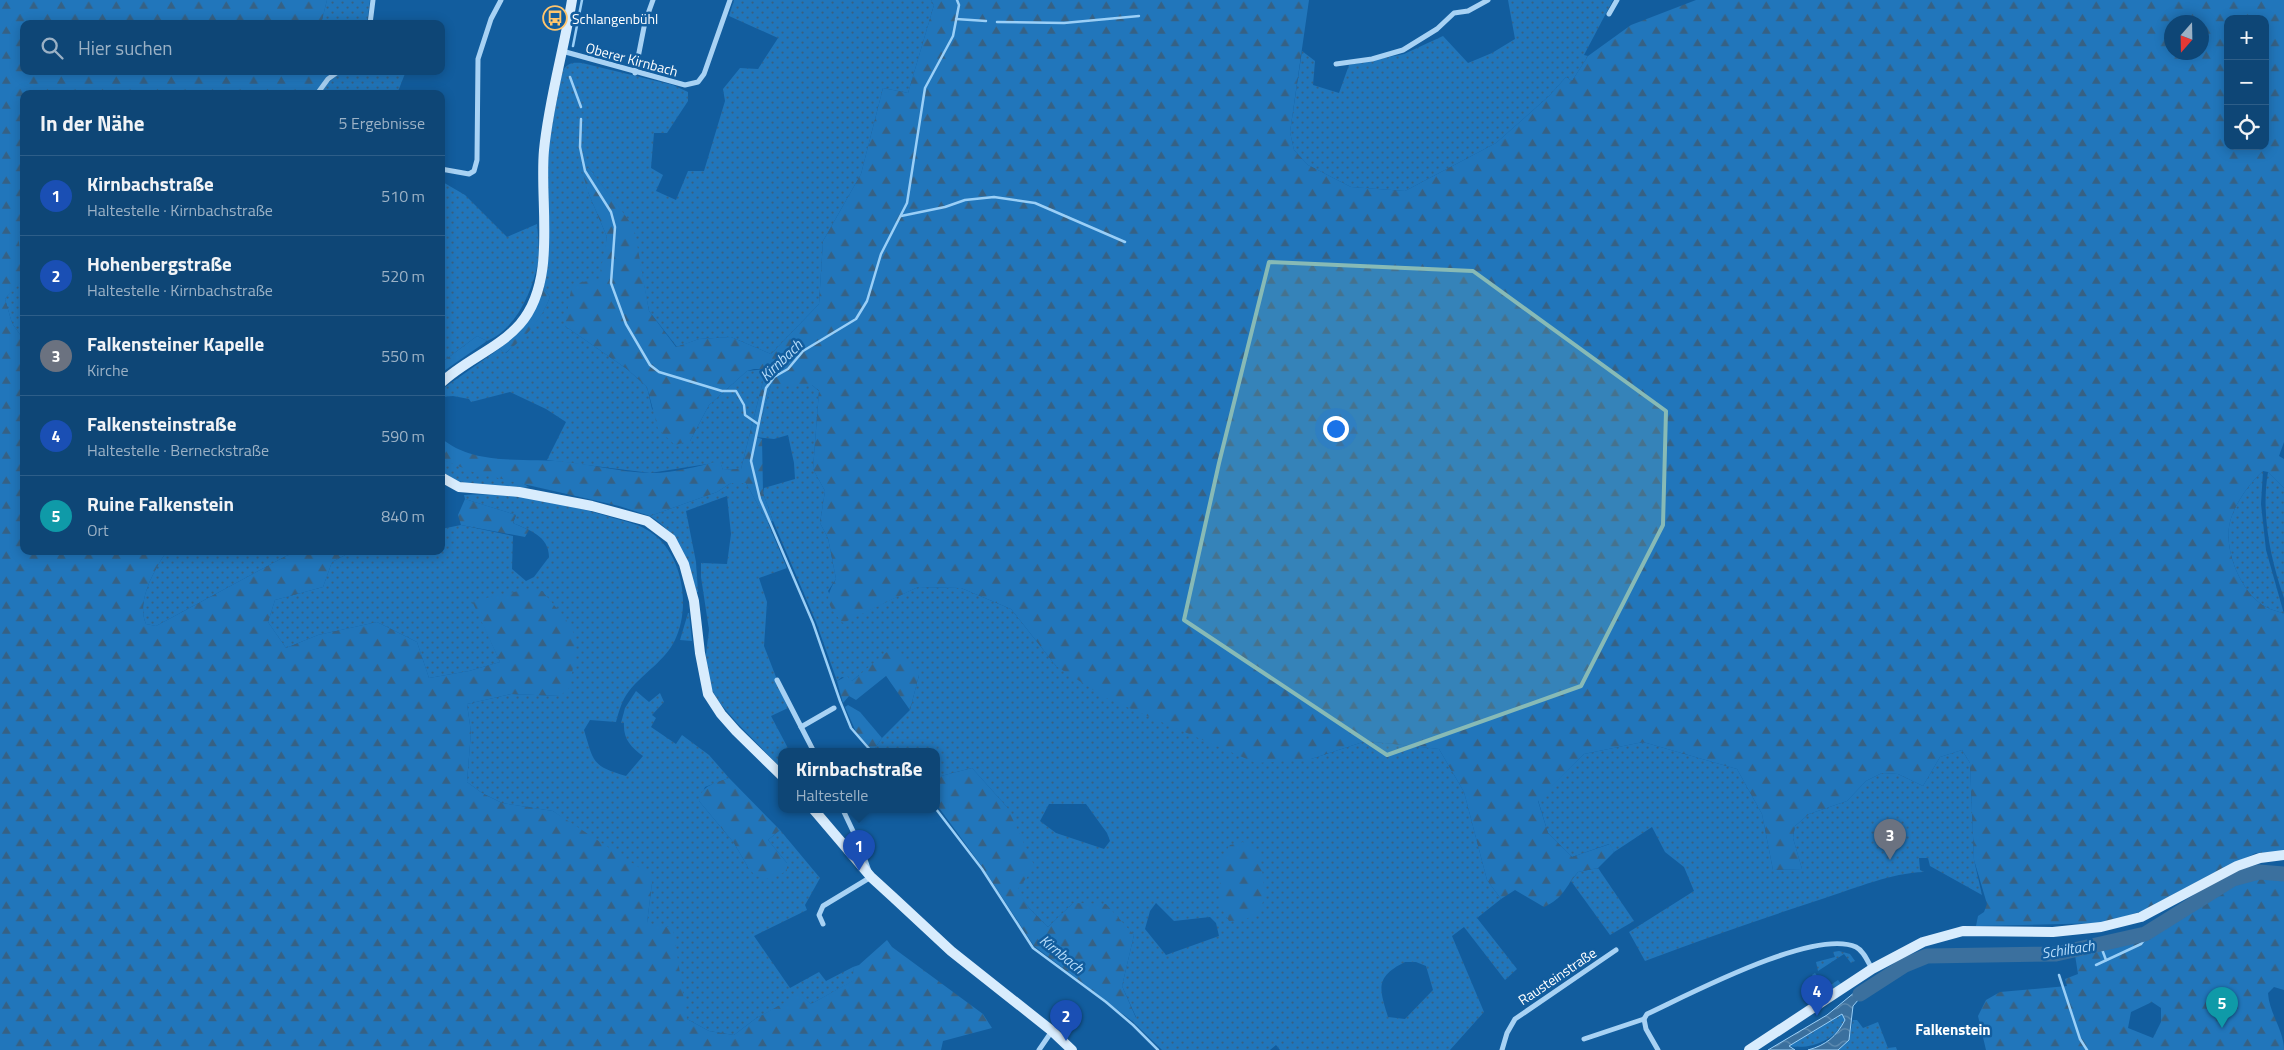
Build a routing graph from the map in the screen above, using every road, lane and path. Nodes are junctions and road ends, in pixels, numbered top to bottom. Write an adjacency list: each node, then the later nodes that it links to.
1 (373, 0): 9 (street)
2 (501, 0): 15 (street)
3 (572, 0): 10 (main road)
4 (653, 0): 12 (street)
5 (730, 0): 12 (street, Oberer Kirnbach)
6 (1488, 0): 11 (street)
7 (1616, 0): 8 (street)
8 (1609, 14)
9 (370, 20)
10 (562, 51): 12 (street, Oberer Kirnbach); 16 (main road)
11 (1336, 64)
12 (635, 73)
13 (334, 75): 14 (street)
14 (320, 90)
15 (445, 170)
16 (445, 380)
17 (445, 479): 22 (main road)
18 (777, 680): 20 (street)
19 (834, 708): 20 (street)
20 (801, 727): 21 (street)
21 (812, 748)
22 (778, 772)
23 (817, 813): 26 (main road)
24 (844, 813): 26 (street)
25 (2284, 855): 29 (main road)
26 (871, 877): 27 (street); 31 (main road)
27 (823, 924)
28 (1616, 950): 35 (street, Rausteinstraße)
29 (1872, 969): 30 (street); 37 (main road)
30 (1644, 1019): 32 (street); 36 (street)
31 (1052, 1031): 33 (street); 34 (main road)
32 (1584, 1039)
33 (1038, 1050)
34 (1072, 1050)
35 (1502, 1050)
36 (1658, 1050)
37 (1749, 1050)

